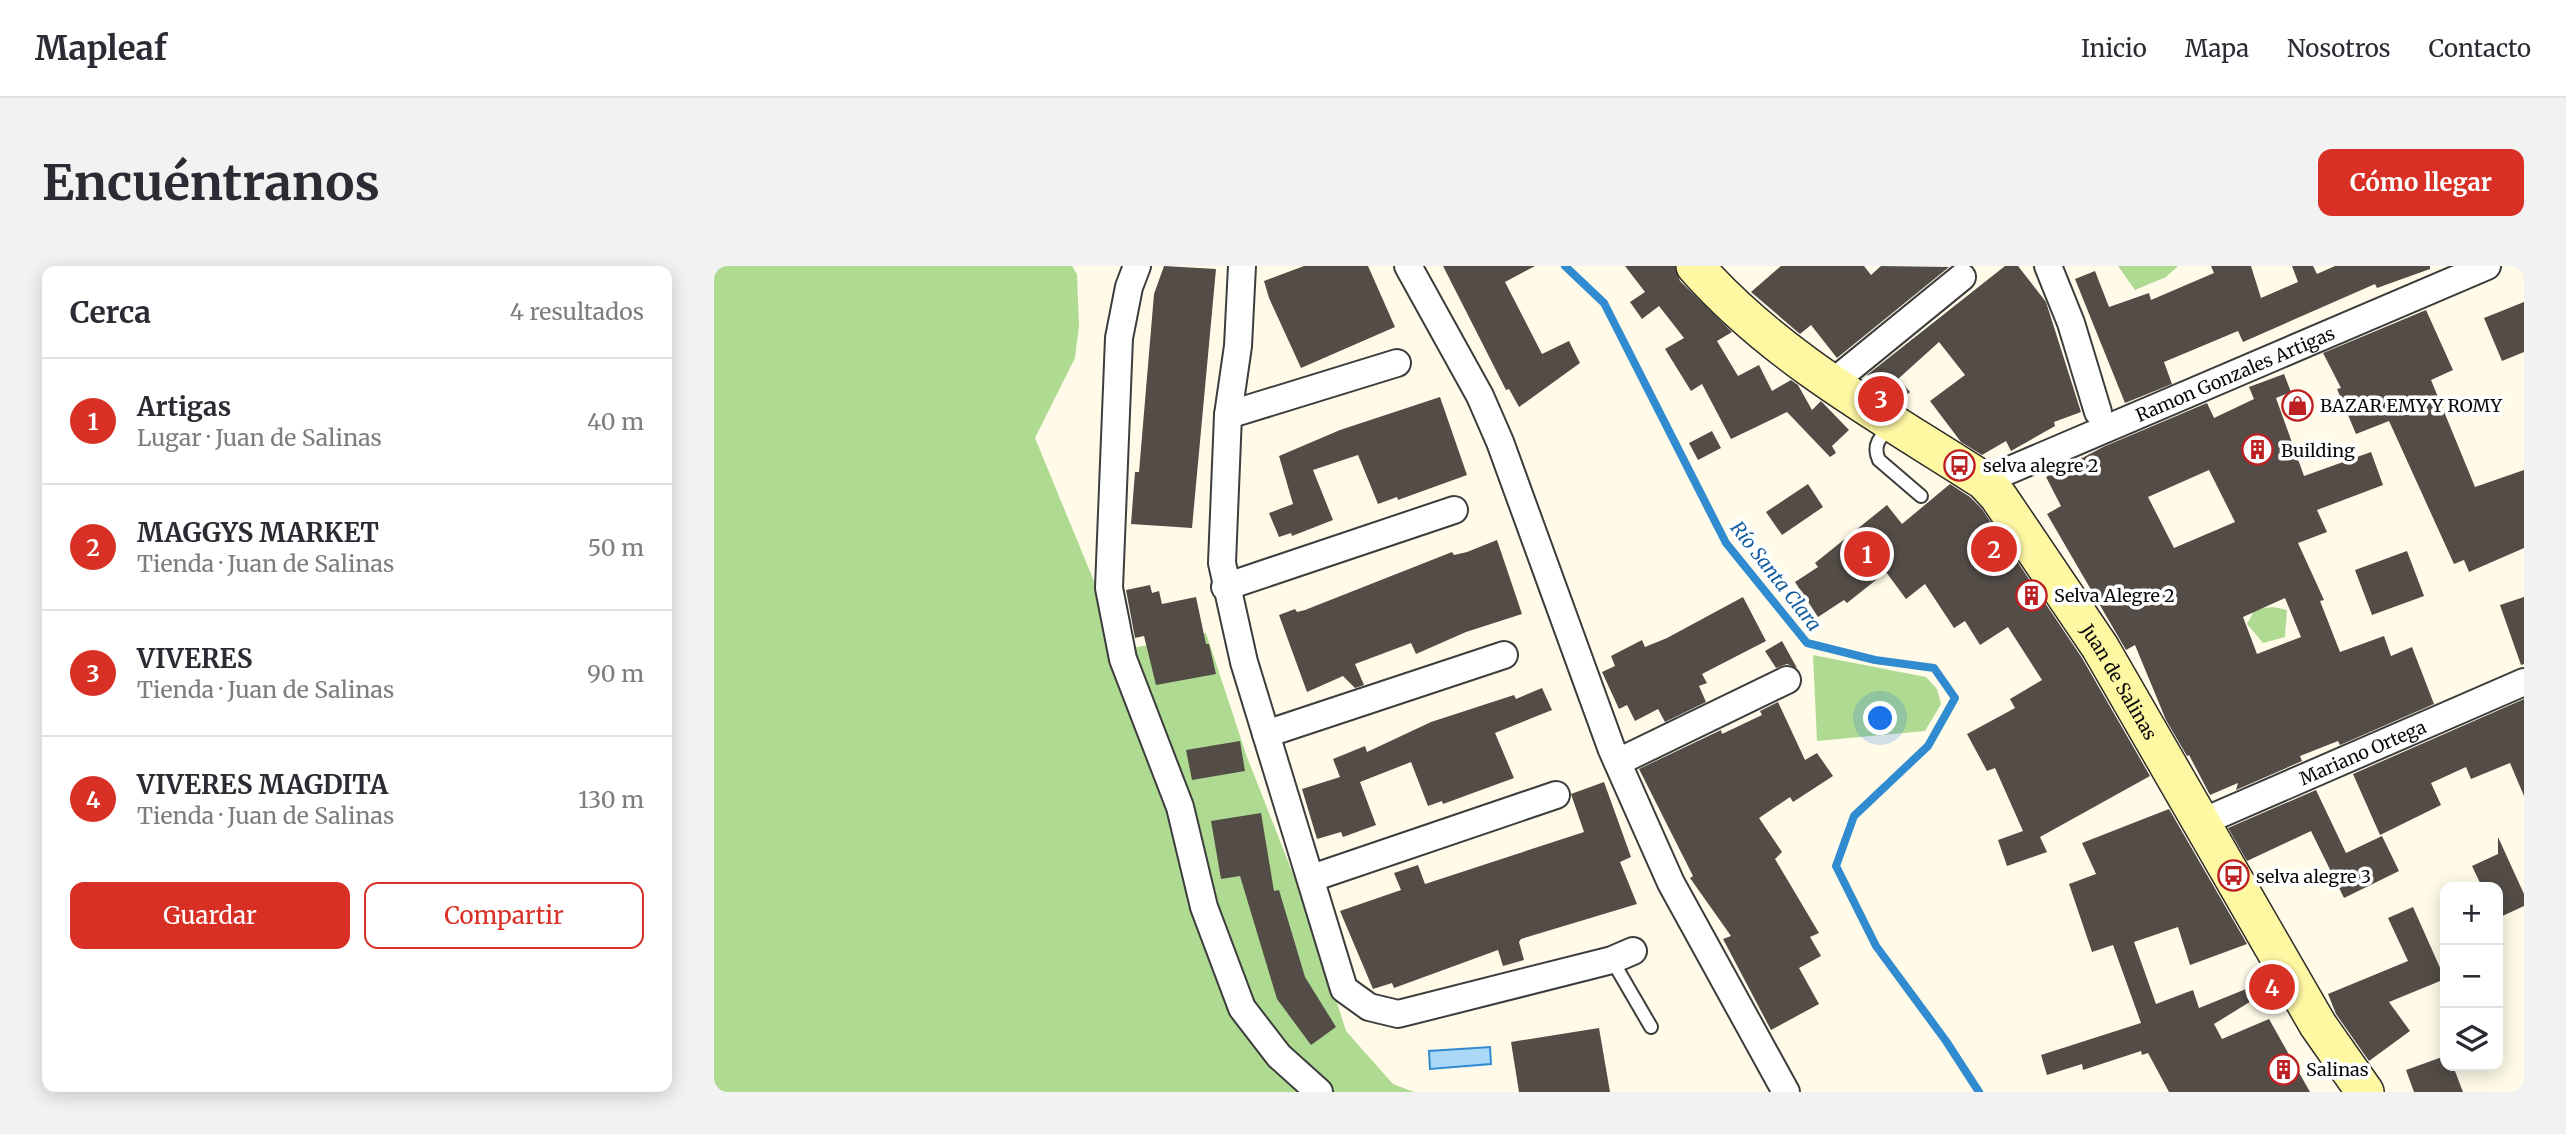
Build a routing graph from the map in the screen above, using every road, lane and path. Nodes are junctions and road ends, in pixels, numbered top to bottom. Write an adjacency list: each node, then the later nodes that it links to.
1 (1137, 266): 27 (street)
2 (1408, 266): 21 (street)
3 (1695, 266): 9 (street, Juan de Salinas)
4 (2048, 266): 10 (street)
5 (2487, 266): 13 (street, Ramon Gonzales Artigas)
6 (1245, 270): 11 (street)
7 (1962, 277): 9 (street)
8 (1397, 363): 11 (street)
9 (1832, 383): 12 (street, Juan de Salinas)
10 (2098, 412)
11 (1228, 415): 16 (street)
12 (1894, 424): 13 (street, Juan de Salinas); 14 (lane)
13 (1984, 481): 23 (street, Juan de Salinas)
14 (1921, 496)
15 (1454, 510): 16 (street)
16 (1225, 587): 20 (street)
17 (1504, 655): 20 (street)
18 (1787, 680): 21 (street)
19 (2524, 682): 23 (street, Mariano Ortega)
20 (1266, 734): 24 (street)
21 (1618, 762): 28 (street)
22 (1556, 795): 24 (street)
23 (2202, 822): 29 (street, Juan de Salinas)
24 (1311, 878): 25 (street)
25 (1622, 955): 26 (lane)
26 (1651, 1027)
27 (1319, 1092)
28 (1786, 1092)
29 (2365, 1092)

